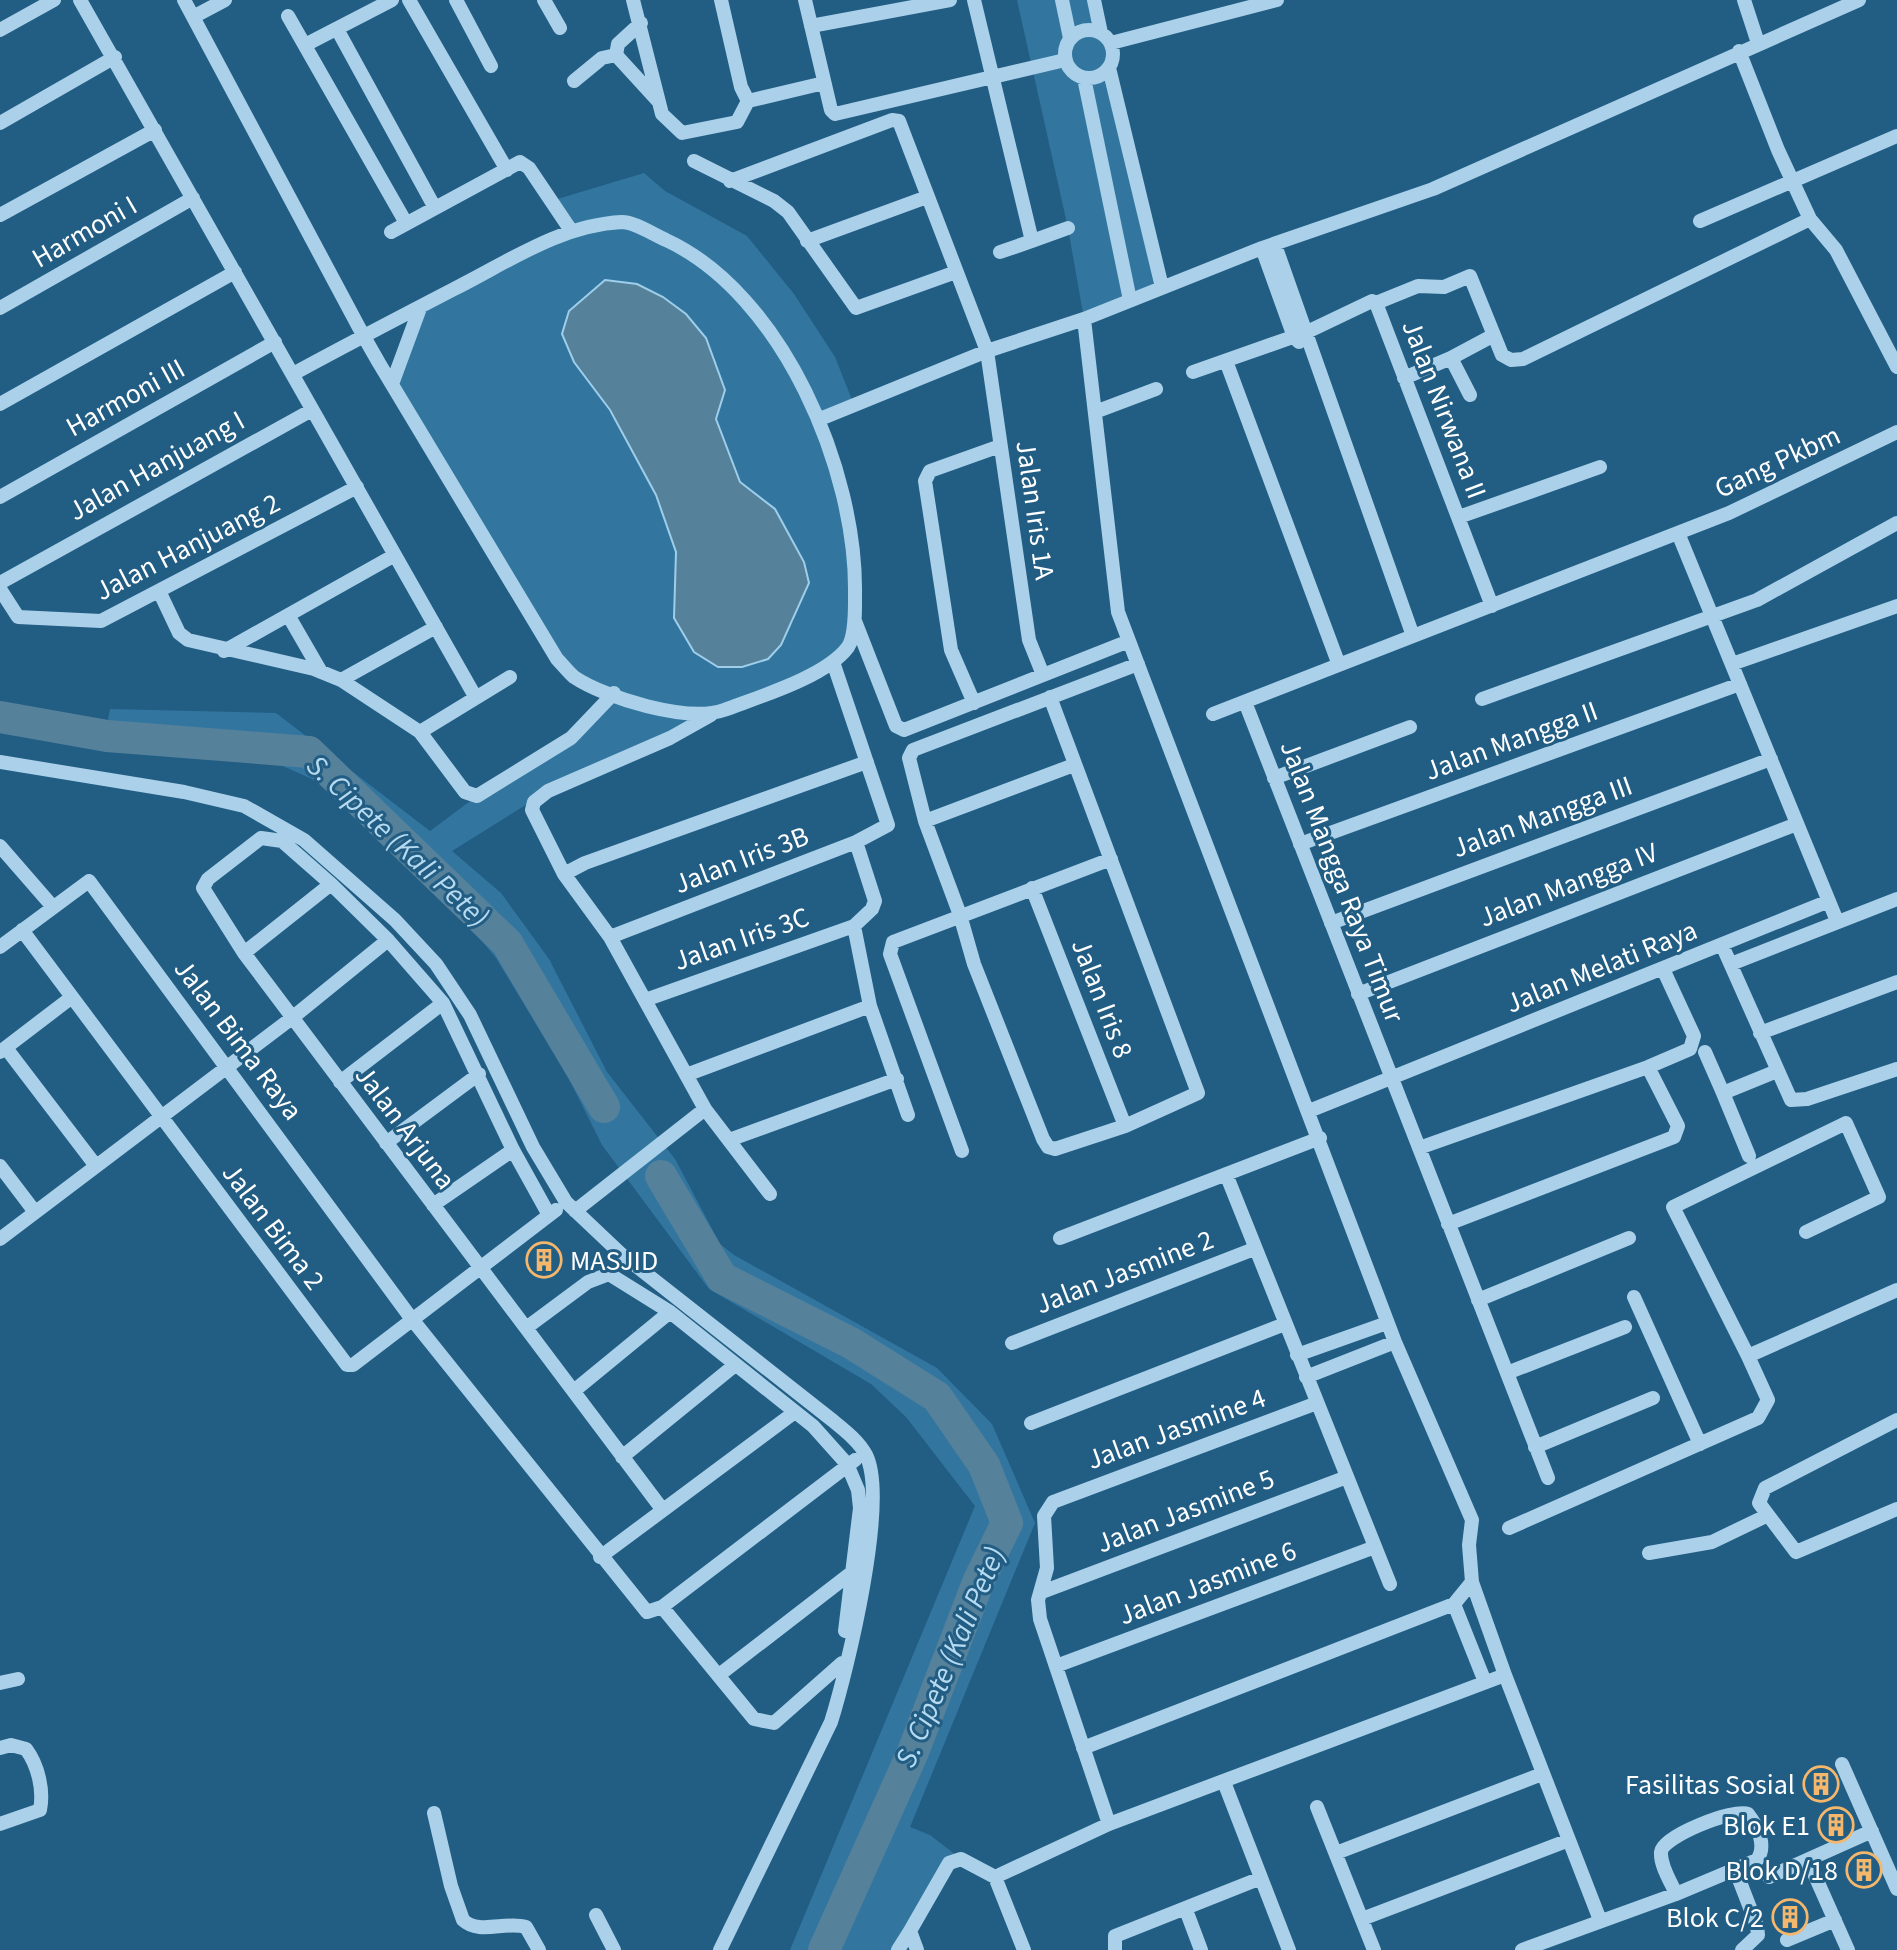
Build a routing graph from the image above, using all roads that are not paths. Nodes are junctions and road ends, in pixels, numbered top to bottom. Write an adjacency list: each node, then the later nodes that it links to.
1 (54, 0): 25 (street)
2 (80, 0): 32 (street)
3 (184, 0): 20 (street)
4 (225, 0): 20 (street)
5 (392, 0): 24 (street)
6 (409, 0): 46 (street)
7 (456, 0): 34 (street)
8 (544, 0): 23 (street)
9 (633, 0): 21 (street)
10 (721, 0): 40 (street)
11 (805, 0): 22 (street)
12 (950, 0): 22 (street)
13 (974, 0): 36 (street)
14 (1062, 0): 26 (street)
15 (1094, 0): 27 (street)
16 (1744, 0): 28 (street)
17 (1859, 0): 28 (street)
18 (1268, 1): 27 (street)
19 (288, 16): 29 (street)
20 (193, 17): 73 (street)
21 (641, 23): 31 (street); 41 (street)
22 (811, 26): 39 (street)
23 (560, 28)
24 (337, 29): 29 (street); 51 (street)
25 (0, 30)
26 (1070, 38): 27 (street); 33 (street)
27 (1106, 38): 35 (street)
28 (1758, 43): 30 (street)
29 (305, 45): 55 (street)
30 (1739, 51): 48 (street); 61 (street)
31 (616, 55): 38 (street); 41 (street)
32 (115, 57): 42 (street); 43 (street)
33 (1065, 60): 36 (street); 37 (street)
34 (491, 66)
35 (1109, 68): 37 (street); 65 (street)
36 (993, 76): 39 (street); 60 (street)
37 (1084, 78): 66 (street)
38 (574, 81)
39 (824, 83): 40 (street)
40 (748, 101): 41 (street)
41 (660, 103)
42 (0, 123)
43 (155, 130): 50 (street); 52 (street)
44 (1897, 136): 48 (street)
45 (694, 161): 47 (street)
46 (507, 170): 51 (street); 57 (street)
47 (730, 181): 49 (street, Jalan Iris 1A); 59 (street)
48 (1794, 182): 53 (street); 54 (street)
49 (927, 197): 59 (street); 64 (street, Jalan Iris 1A)
50 (193, 198): 63 (street); 68 (street, Harmoni I)
51 (435, 208): 55 (street)
52 (0, 215)
53 (1810, 219): 72 (street); 78 (street)
54 (1700, 221)
55 (406, 223): 58 (street)
56 (1068, 228): 60 (street)
57 (570, 229): 69 (street); 88 (street)
58 (391, 232)
59 (807, 241): 64 (street)
60 (1032, 241): 62 (street)
61 (1268, 247): 65 (street); 71 (street)
62 (1000, 252)
63 (235, 272): 74 (street); 85 (street)
64 (956, 272): 75 (street, Jalan Iris 1A)
65 (1162, 287): 66 (street)
66 (1130, 300): 70 (street)
67 (1376, 303): 71 (street, Jalan Nirwana II); 72 (street); 81 (street, Jalan Nirwana II)
68 (0, 308)
69 (420, 308): 73 (street); 82 (street)
70 (1084, 319): 75 (street); 87 (street)
71 (1301, 334): 77 (street, Jalan Nirwana II); 107 (street)
72 (1494, 335): 76 (street)
73 (365, 338): 80 (street); 82 (street)
74 (275, 342): 80 (street); 93 (street, Harmoni III)
75 (987, 351): 88 (street); 90 (street, Jalan Iris 1A)
76 (1451, 358): 81 (street); 84 (street)
77 (1226, 361): 79 (street, Jalan Nirwana II); 113 (street)
78 (1897, 367)
79 (1193, 372)
80 (294, 377): 86 (street)
81 (1404, 378): 94 (street, Jalan Nirwana II)
82 (392, 384): 119 (street)
83 (1156, 389): 87 (street)
84 (1470, 395)
85 (0, 404)
86 (312, 410): 92 (street); 98 (street, Jalan Hanjuang I)
87 (1095, 412): 108 (street)
88 (820, 419): 105 (street)
89 (1897, 432): 96 (street, Gang Pkbm)
90 (1000, 446): 115 (street, Jalan Iris 1A); 124 (street)
91 (1600, 467): 94 (street)
92 (357, 487): 97 (street); 100 (street, Jalan Hanjuang 2)
93 (0, 497)
94 (1459, 517): 101 (street, Jalan Nirwana II)
95 (1897, 523): 104 (street)
96 (1678, 533): 101 (street, Gang Pkbm); 104 (street)
97 (395, 555): 103 (street); 106 (street)
98 (0, 583)
99 (0, 589): 100 (street, Jalan Hanjuang 2)
100 (160, 593): 109 (street)
101 (1492, 606): 107 (street, Gang Pkbm)
102 (1897, 606): 112 (street)
103 (288, 615): 109 (street); 114 (street)
104 (1712, 616): 112 (street); 122 (street)
105 (854, 618): 110 (street); 124 (street)
106 (436, 627): 117 (street); 121 (street)
107 (1413, 636): 113 (street, Gang Pkbm)
108 (1129, 641): 111 (street); 115 (street)
109 (224, 651): 114 (street)
110 (833, 662): 125 (street); 131 (street)
111 (1138, 664): 120 (street); 179 (street)
112 (1732, 664): 118 (street)
113 (1339, 665): 123 (street, Gang Pkbm)
114 (321, 672): 117 (street)
115 (1043, 675): 124 (street)
116 (510, 677): 121 (street)
117 (341, 680): 128 (street)
118 (1740, 684): 129 (street); 137 (street, Jalan Mangga II)
119 (614, 693): 125 (street); 128 (street)
120 (1050, 697): 132 (street); 134 (street)
121 (476, 698): 128 (street)
122 (1482, 699)
123 (1245, 702): 126 (street, Gang Pkbm); 133 (street, Jalan Mangga Raya Timur)
124 (974, 703)
125 (715, 713): 140 (street)
126 (1213, 714)
127 (1410, 727): 133 (street)
128 (420, 732)
129 (1771, 759): 135 (street); 148 (street, Jalan Mangga III)
130 (0, 762): 195 (street)
131 (867, 762): 136 (street, Jalan Iris 3B); 140 (street)
132 (1074, 765): 134 (street); 139 (street)
133 (1274, 778): 137 (street, Jalan Mangga Raya Timur)
134 (925, 821): 146 (street)
135 (1797, 824): 144 (street); 159 (street, Jalan Mangga IV)
136 (856, 842): 149 (street); 151 (street, Jalan Iris 3B)
137 (1300, 844): 148 (street, Jalan Mangga Raya Timur)
138 (0, 846): 145 (street)
139 (1111, 859): 142 (street); 182 (street)
140 (564, 874): 151 (street)
141 (331, 884): 152 (street); 155 (street); 155 (street, Jalan Arjuna)
142 (1032, 888): 146 (street); 182 (street, Jalan Iris 8)
143 (1897, 899): 147 (street)
144 (1829, 901): 147 (street); 153 (street, Jalan Melati Raya)
145 (53, 907): 150 (street, Jalan Bima Raya); 168 (street, Jalan Bima Raya)
146 (960, 915): 182 (street); 188 (street)
147 (1837, 921): 156 (street)
148 (1331, 923): 159 (street, Jalan Mangga Raya Timur)
149 (854, 926): 161 (street, Jalan Iris 3C); 163 (street)
150 (22, 930): 154 (street, Jalan Bima Raya); 160 (street, Jalan Bima 2)
151 (610, 937): 161 (street)
152 (388, 940): 162 (street); 164 (street)
153 (1722, 945): 156 (street); 157 (street, Jalan Melati Raya)
154 (0, 947)
155 (244, 953): 164 (street, Jalan Arjuna)
156 (1731, 964): 165 (street)
157 (1663, 969): 169 (street); 175 (street, Jalan Melati Raya)
158 (1897, 982): 165 (street)
159 (1358, 994): 175 (street, Jalan Mangga Raya Timur)
160 (72, 997): 166 (street); 181 (street, Jalan Bima 2)
161 (645, 1000): 173 (street)
162 (443, 1003): 172 (street); 176 (street)
163 (870, 1006): 173 (street); 174 (street)
164 (292, 1018): 168 (street); 176 (street, Jalan Arjuna)
165 (1760, 1033): 171 (street)
166 (3, 1050): 191 (street)
167 (1705, 1052): 177 (street)
168 (227, 1064): 181 (street); 209 (street, Jalan Bima Raya)
169 (1648, 1067): 186 (street); 198 (street)
170 (1897, 1069): 171 (street)
171 (1777, 1071): 177 (street)
172 (479, 1074): 185 (street); 187 (street)
173 (686, 1075): 178 (street)
174 (897, 1079): 180 (street); 184 (street)
175 (1392, 1080): 179 (street, Jalan Melati Raya); 186 (street, Jalan Mangga Raya Timur)
176 (340, 1082): 185 (street, Jalan Arjuna)
177 (1723, 1093): 189 (street)
178 (705, 1109): 184 (street); 195 (street)
179 (1309, 1111): 183 (street)
180 (908, 1115)
181 (161, 1117): 191 (street); 209 (street, Jalan Bima 2)
182 (1125, 1126)
183 (1320, 1138): 192 (street); 210 (street)
184 (729, 1140): 193 (street)
185 (386, 1143): 194 (street, Jalan Arjuna)
186 (1419, 1148): 198 (street, Jalan Mangga Raya Timur)
187 (513, 1150): 194 (street); 197 (street)
188 (962, 1151)
189 (1749, 1156)
190 (0, 1166): 196 (street)
191 (96, 1166): 196 (street)
192 (1226, 1174): 200 (street); 203 (street)
193 (770, 1194)
194 (433, 1205): 204 (street, Jalan Arjuna)
195 (571, 1206): 197 (street); 229 (street)
196 (35, 1212): 202 (street)
197 (549, 1215): 204 (street)
198 (1448, 1224): 207 (street, Jalan Mangga Raya Timur)
199 (1806, 1232): 217 (street)
200 (1060, 1238)
201 (1629, 1238): 207 (street)
202 (0, 1239)
203 (1254, 1249): 211 (street); 215 (street, Jalan Jasmine 2)
204 (480, 1267): 209 (street); 213 (street, Jalan Arjuna)
205 (1897, 1290): 217 (street)
206 (1634, 1297): 227 (street)
207 (1478, 1300): 219 (street, Jalan Mangga Raya Timur)
208 (670, 1312): 213 (street); 218 (street); 221 (street)
209 (411, 1318): 240 (street, Jalan Bima Raya)
210 (1387, 1323): 214 (street); 216 (street)
211 (1285, 1324): 216 (street); 226 (street)
212 (1625, 1327): 219 (street)
213 (526, 1328): 221 (street, Jalan Arjuna)
214 (1395, 1342): 220 (street); 243 (street)
215 (1012, 1343)
216 (1297, 1355): 220 (street)
217 (1748, 1356): 227 (street)
218 (735, 1365): 224 (street); 230 (street)
219 (1507, 1373): 228 (street, Jalan Mangga Raya Timur)
220 (1306, 1377): 223 (street)
221 (575, 1390): 230 (street, Jalan Arjuna)
222 (1653, 1398): 228 (street)
223 (1317, 1403): 232 (street); 245 (street, Jalan Jasmine 4)
224 (795, 1412): 231 (street); 234 (street)
225 (1897, 1420): 236 (street)
226 (1031, 1423)
227 (1700, 1444): 237 (street)
228 (1535, 1447): 233 (street, Jalan Mangga Raya Timur)
229 (866, 1454): 231 (street); 241 (street)
230 (622, 1457): 234 (street, Jalan Arjuna)
231 (847, 1464): 242 (street); 247 (street)
232 (1347, 1477): 238 (street); 245 (street, Jalan Jasmine 5)
233 (1548, 1478)
234 (662, 1509): 240 (street)
235 (1897, 1509): 236 (street)
236 (1766, 1516): 239 (street)
237 (1509, 1528)
238 (1375, 1547): 244 (street); 249 (street, Jalan Jasmine 6)
239 (1649, 1553)
240 (600, 1557): 247 (street, Jalan Bima Raya)
241 (864, 1563): 242 (street); 248 (street)
242 (850, 1573): 248 (street); 250 (street)
243 (1472, 1582): 246 (street); 251 (street)
244 (1390, 1584)
245 (1042, 1592): 249 (street)
246 (1454, 1604): 253 (street); 256 (street)
247 (662, 1607): 250 (street)
248 (844, 1664): 250 (street); 283 (street)
249 (1056, 1666): 256 (street)
250 (719, 1675)
251 (1505, 1675): 253 (street); 258 (street)
252 (18, 1679): 254 (street)
253 (1485, 1682): 259 (street)
254 (0, 1683)
255 (0, 1748): 262 (street)
256 (1083, 1748): 263 (street)
257 (1842, 1764): 264 (street)
258 (1542, 1774): 265 (street); 266 (street)
259 (1224, 1782): 263 (street); 271 (street)
260 (1317, 1807): 266 (street)
261 (434, 1813): 281 (street)
262 (0, 1824)
263 (1109, 1824): 269 (street)
264 (1872, 1831): 267 (street); 272 (street)
265 (1569, 1840): 276 (street); 277 (street)
266 (1336, 1853): 276 (street)
267 (1808, 1860): 270 (street); 278 (street)
268 (1735, 1869): 273 (street); 273 (street); 292 (street)
269 (995, 1877): 279 (street); 286 (street)
270 (1769, 1877)
271 (1261, 1878): 274 (street); 289 (street)
272 (1897, 1889)
273 (1676, 1894): 277 (street)
274 (1186, 1910): 287 (street); 288 (street)
275 (596, 1915): 282 (street)
276 (1362, 1919): 290 (street)
277 (1600, 1920): 291 (street)
278 (1835, 1920): 280 (street); 293 (street)
279 (910, 1931): 284 (street); 285 (street)
280 (1787, 1940)
281 (539, 1950)
282 (614, 1950)
283 (720, 1950)
284 (898, 1950)
285 (917, 1950)
286 (1024, 1950)
287 (1115, 1950)
288 (1201, 1950)
289 (1289, 1950)
290 (1374, 1950)
291 (1522, 1950)
292 (1742, 1950)
293 (1848, 1950)

